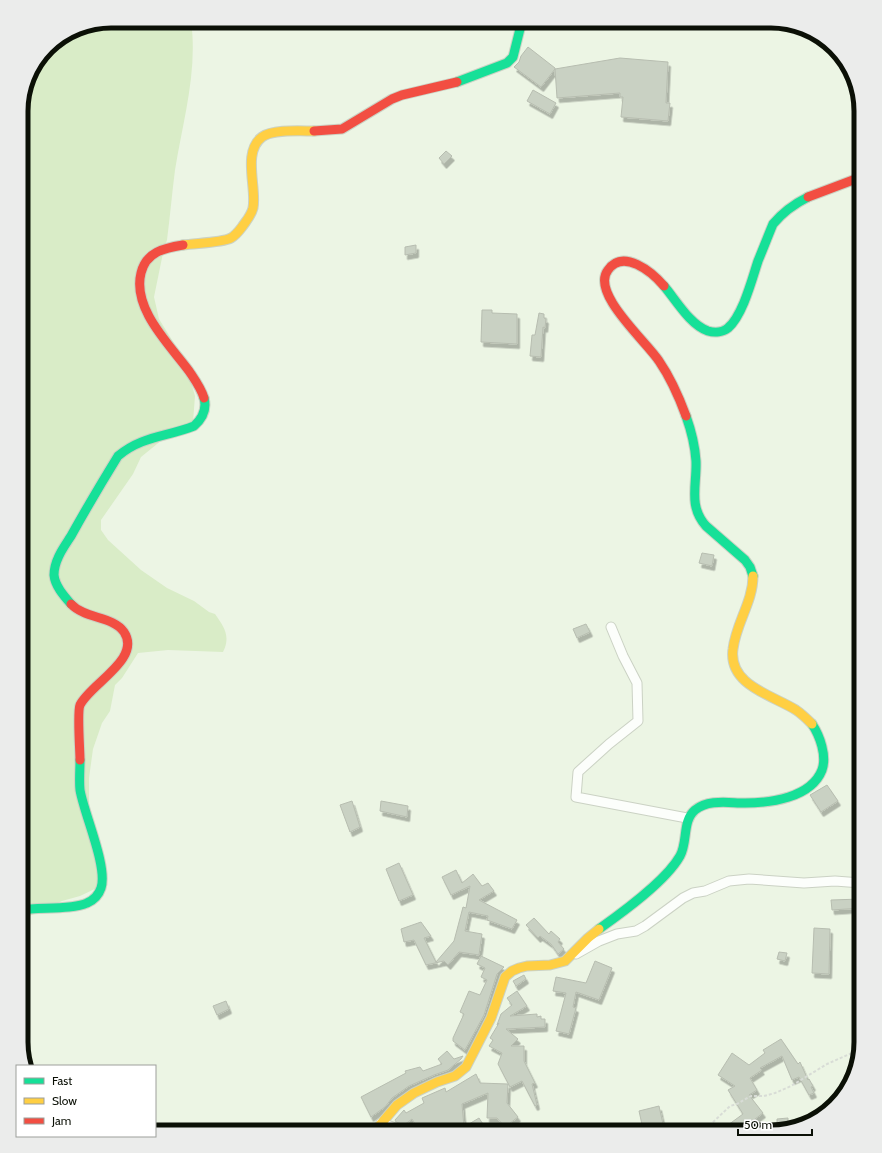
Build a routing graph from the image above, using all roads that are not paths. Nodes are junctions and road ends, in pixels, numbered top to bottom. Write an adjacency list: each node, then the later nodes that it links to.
1 (520, 28): 6 (street)
2 (854, 180): 4 (street)
3 (611, 627): 4 (street)
4 (687, 818): 7 (street)
5 (854, 882): 7 (street)
6 (28, 909)
7 (573, 956): 8 (street)
8 (381, 1123): 9 (street)
9 (387, 1125)

